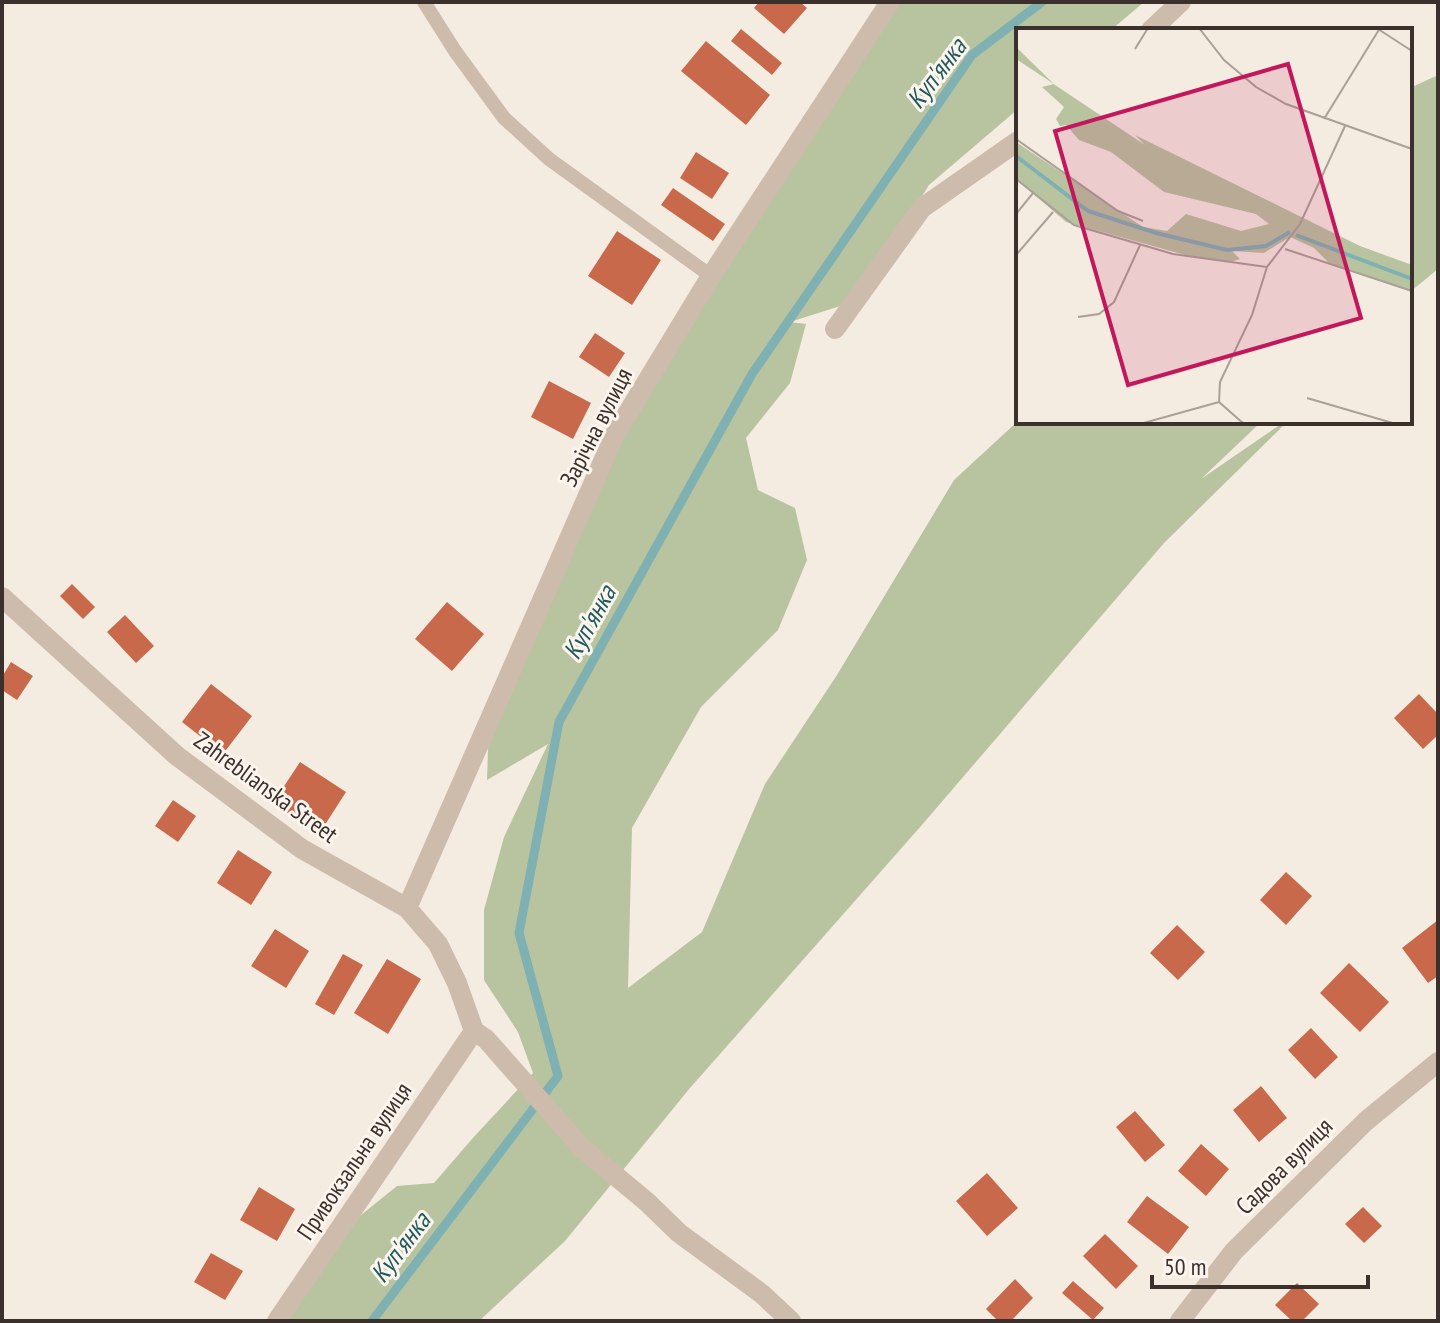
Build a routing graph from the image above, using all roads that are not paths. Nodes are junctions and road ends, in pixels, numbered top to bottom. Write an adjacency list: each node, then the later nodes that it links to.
1 (424, 2): 6 (lane)
2 (890, 2): 6 (street, Зарічна вулиця)
3 (1181, 2): 4 (street)
4 (1153, 28)
5 (1016, 142): 7 (street)
6 (711, 276): 9 (street, Зарічна вулиця)
7 (835, 329)
8 (2, 597): 9 (street, Zahreblianska Street)
9 (407, 908): 10 (street, Zahreblianska Street)
10 (474, 1031): 12 (street, Привокзальна вулиця); 13 (street)
11 (1438, 1062): 14 (street, Садова вулиця)
12 (277, 1321)
13 (791, 1321)
14 (1180, 1321)

